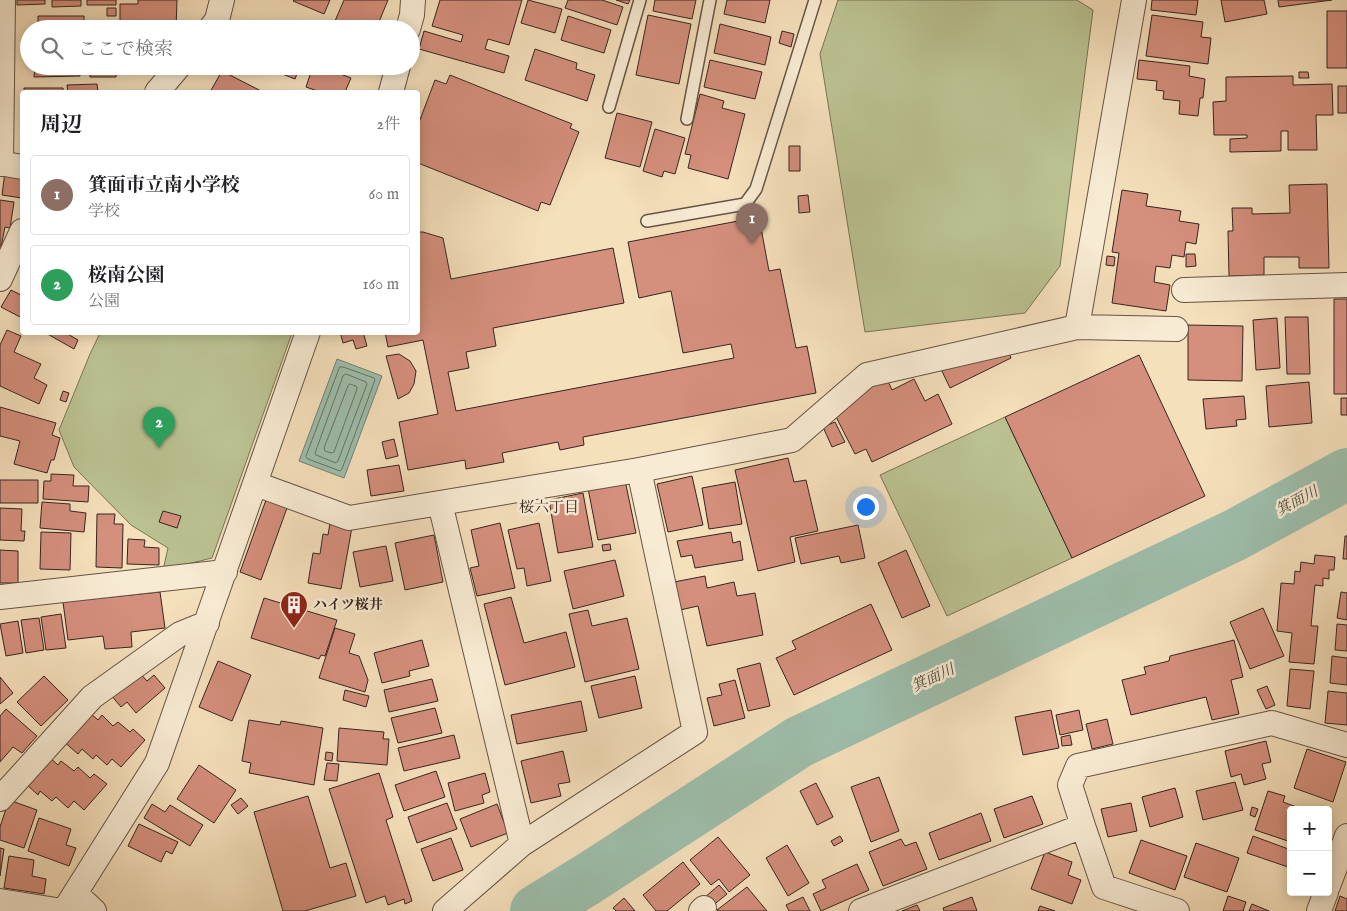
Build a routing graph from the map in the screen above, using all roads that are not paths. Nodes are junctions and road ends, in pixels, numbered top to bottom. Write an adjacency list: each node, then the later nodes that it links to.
1 (3, 0): 16 (street)
2 (222, 0): 8 (street)
3 (413, 0): 9 (street)
4 (640, 0): 14 (lane)
5 (710, 0): 15 (lane)
6 (815, 0): 17 (lane)
7 (1134, 0): 22 (street)
8 (217, 20)
9 (411, 20)
10 (171, 75): 12 (street)
11 (396, 75): 13 (street)
12 (159, 90)
13 (392, 90)
14 (609, 107)
15 (687, 119)
16 (8, 165)
17 (647, 221)
18 (20, 235): 19 (street)
19 (0, 279)
20 (1347, 285): 21 (street)
21 (1184, 290)
22 (1077, 327): 23 (street); 25 (street)
23 (1176, 330)
24 (307, 335): 26 (street)
25 (639, 470): 27 (street); 35 (street)
26 (256, 484): 27 (street); 28 (street)
27 (440, 504): 35 (street)
28 (225, 572): 29 (street); 30 (street)
29 (0, 598)
30 (207, 623): 32 (street); 39 (street)
31 (1347, 745): 33 (street)
32 (0, 799)
33 (1082, 826): 42 (street); 43 (street)
34 (1346, 843): 36 (street)
35 (522, 844): 41 (street)
36 (1332, 876)
37 (1325, 896): 44 (street)
38 (0, 901): 39 (street)
39 (67, 906): 40 (street)
40 (94, 911)
41 (444, 911)
42 (860, 911)
43 (1177, 911)
44 (1319, 911)

